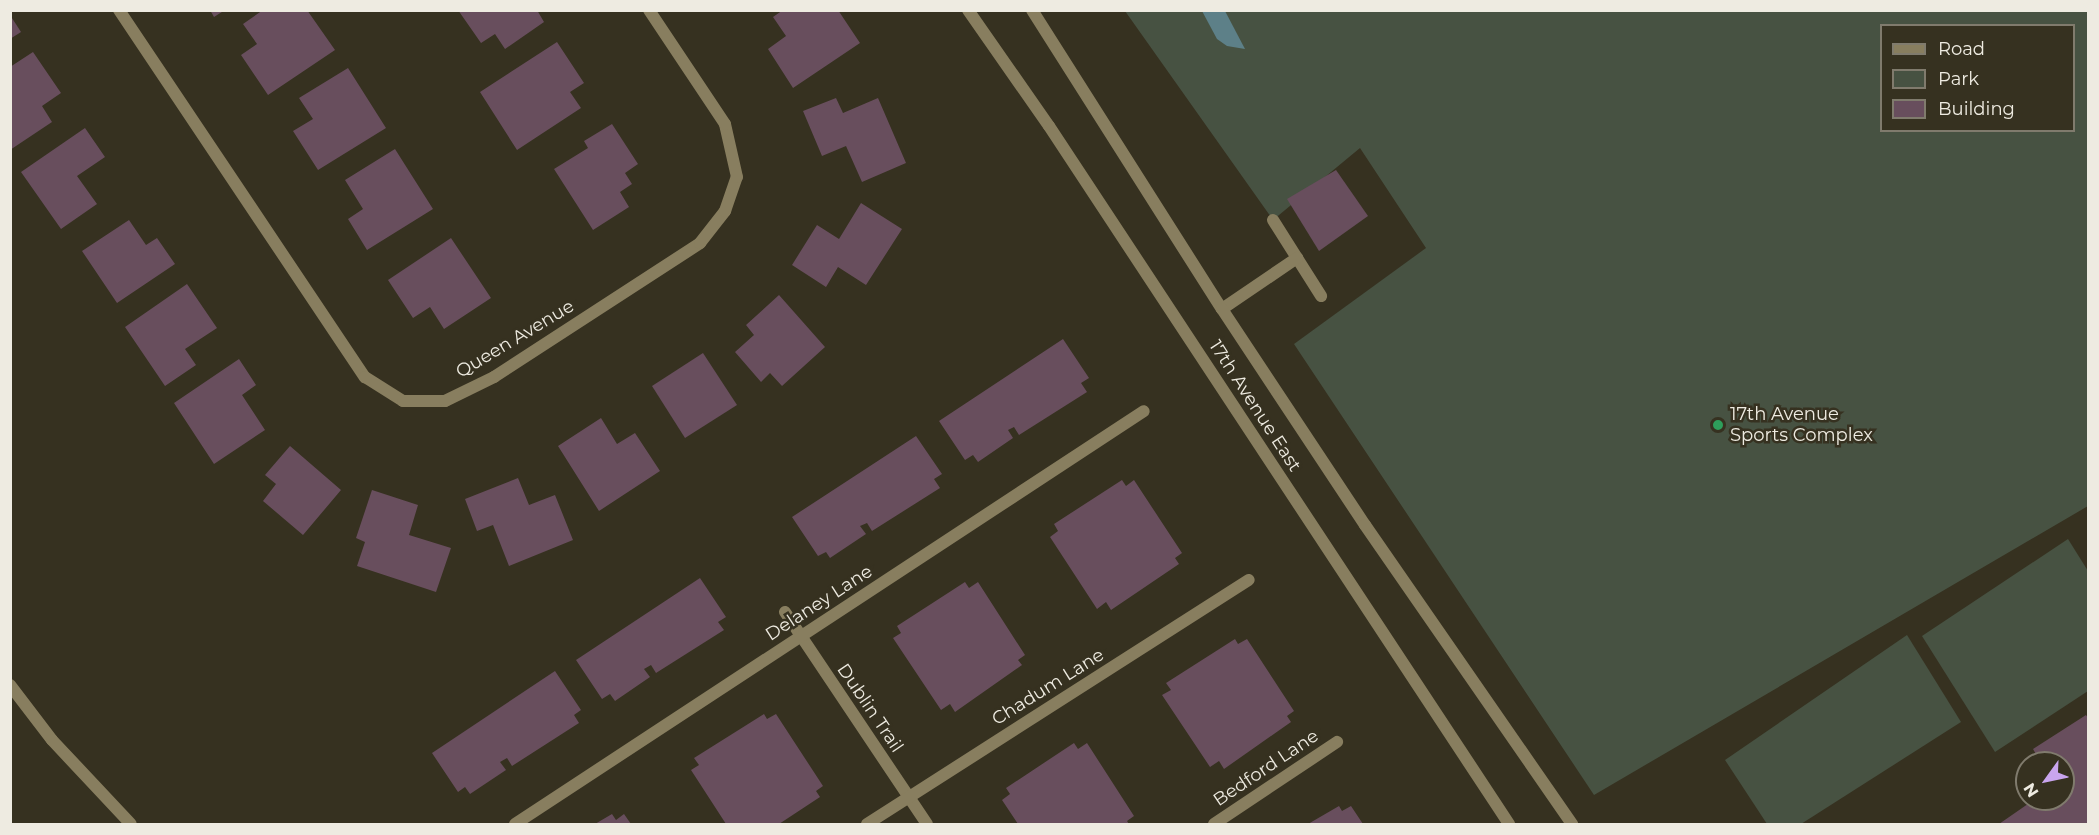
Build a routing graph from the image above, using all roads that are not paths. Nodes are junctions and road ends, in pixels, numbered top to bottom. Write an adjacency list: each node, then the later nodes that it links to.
1 (119, 10): 2 (street, Queen Avenue)
2 (649, 10)
3 (968, 10): 22 (street, 17th Avenue East)
4 (1032, 10): 8 (street, 17th Avenue East)
5 (1273, 220): 6 (street)
6 (1297, 258): 7 (street); 8 (street)
7 (1321, 296)
8 (1222, 309): 23 (street, 17th Avenue East)
9 (1144, 411): 12 (street, Delaney Lane)
10 (1249, 580): 16 (street, Chadum Lane)
11 (785, 612): 12 (street, Dublin Trail)
12 (801, 637): 16 (street, Dublin Trail); 18 (street, Delaney Lane)
13 (10, 685): 14 (street)
14 (15, 699): 17 (street)
15 (1337, 742): 21 (street, Bedford Lane)
16 (908, 796): 19 (street, Chadum Lane); 20 (street, Dublin Trail)
17 (131, 825)
18 (515, 825)
19 (867, 825)
20 (927, 825)
21 (1214, 825)
22 (1509, 825)
23 (1572, 825)

